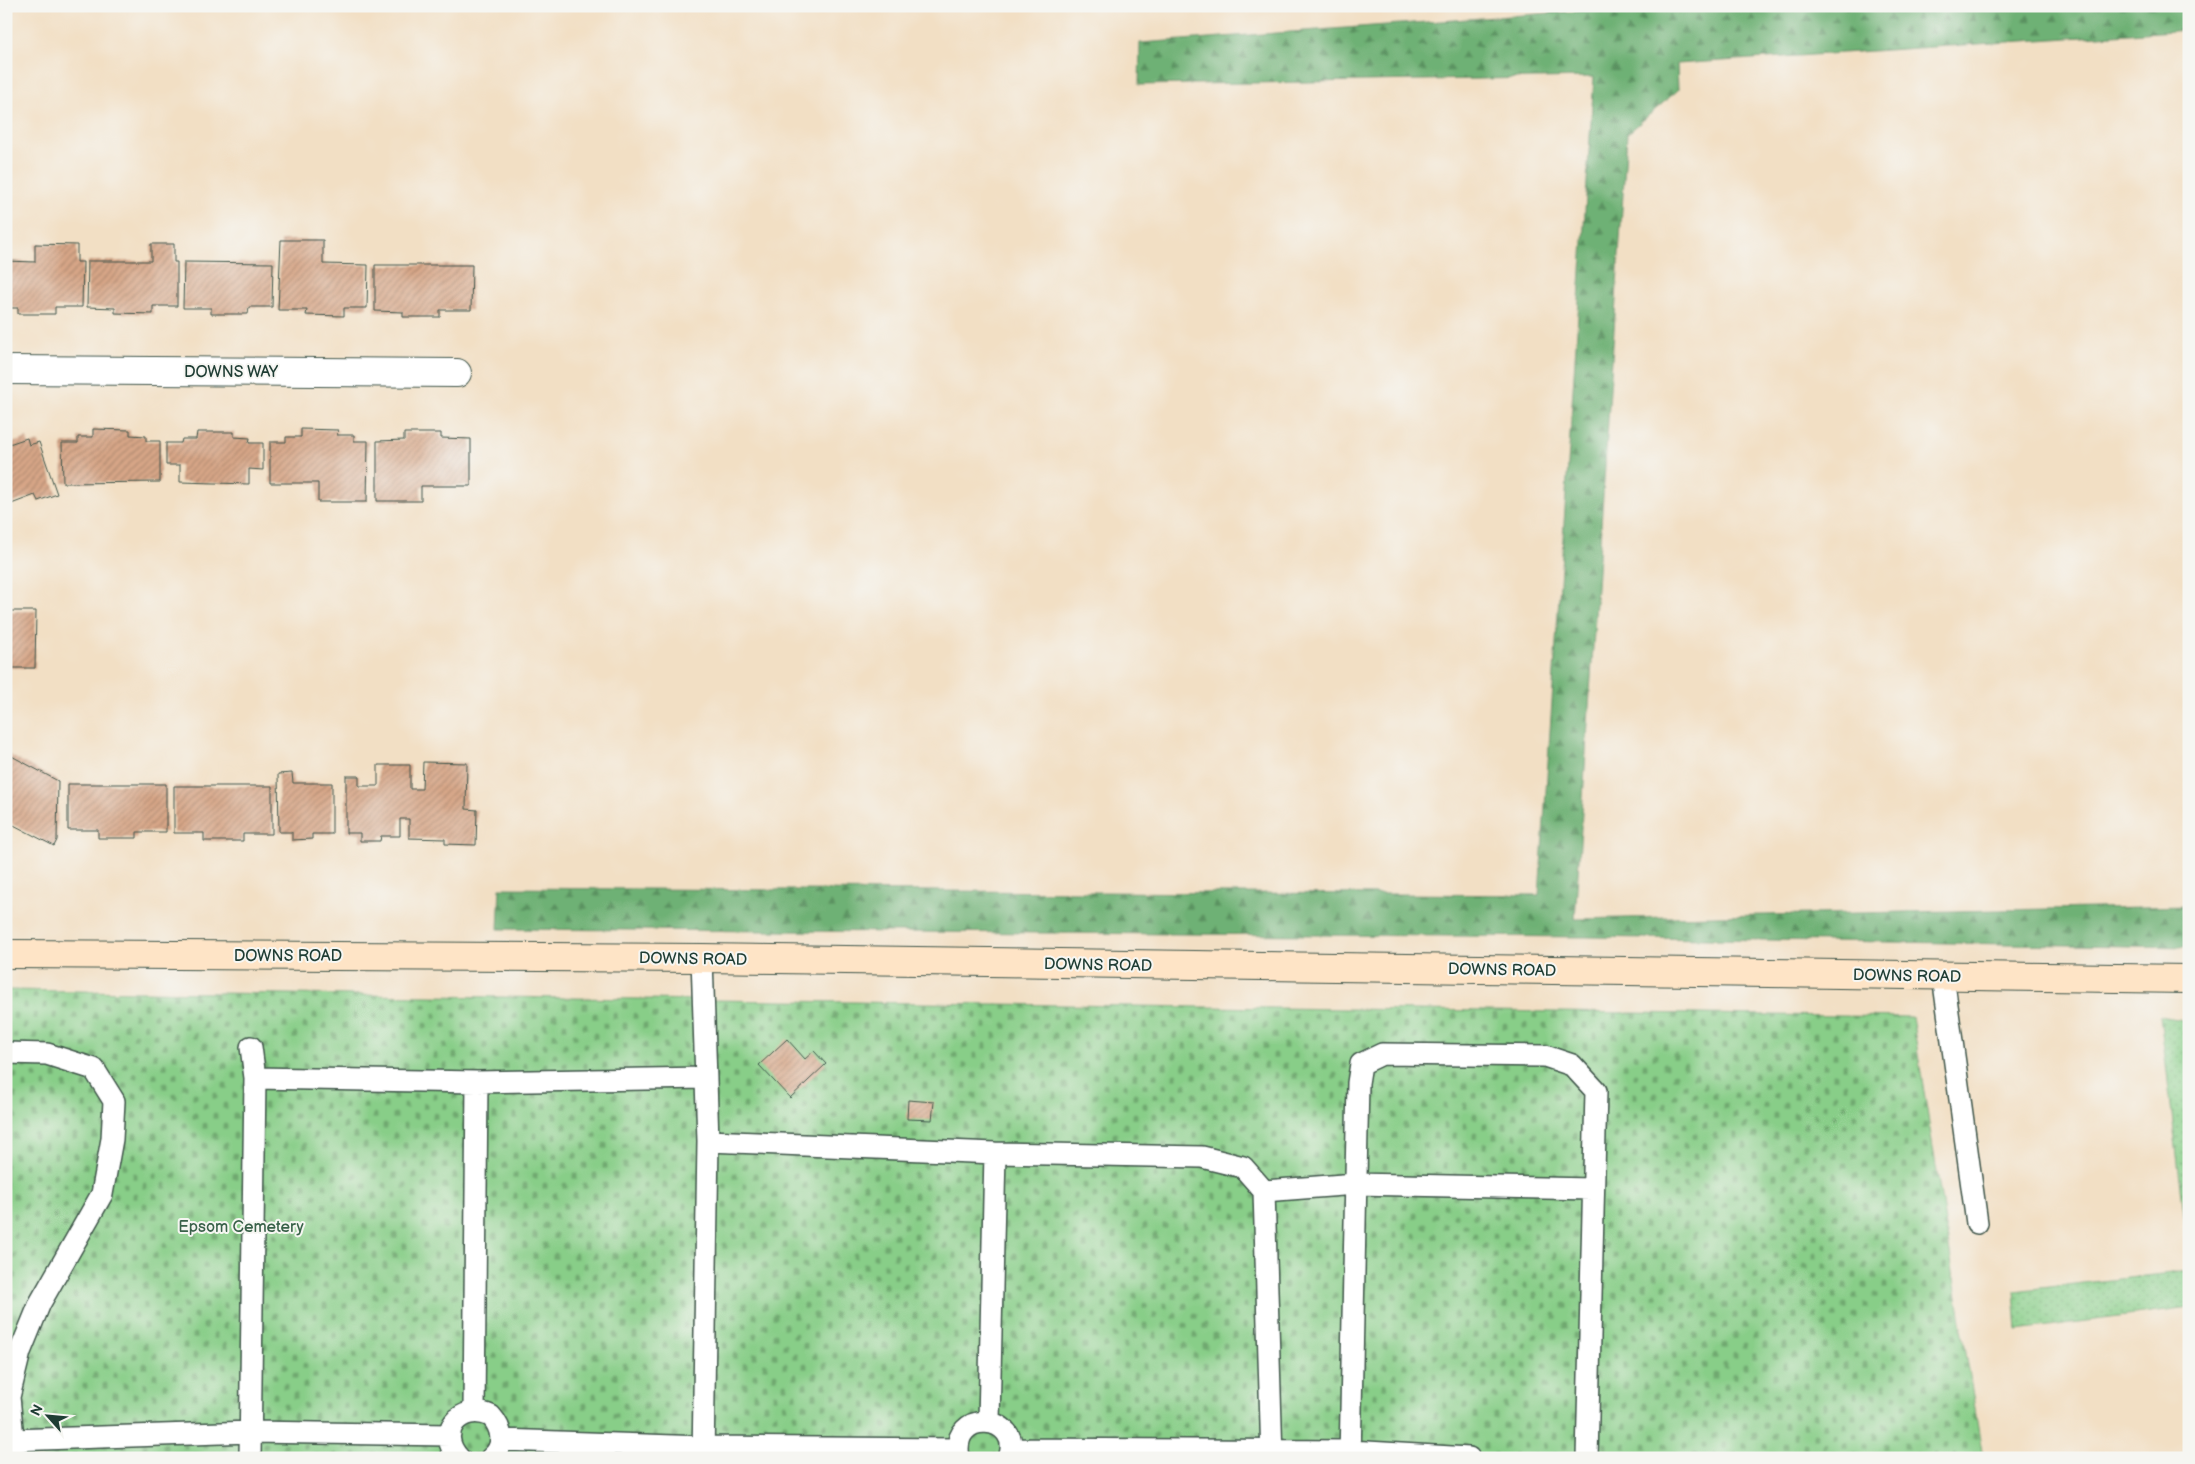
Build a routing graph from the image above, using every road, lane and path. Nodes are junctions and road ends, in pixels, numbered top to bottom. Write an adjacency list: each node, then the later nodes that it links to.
1 (6, 370): 2 (street, DOWNS WAY)
2 (457, 373)
3 (6, 954): 4 (main road, DOWNS ROAD)
4 (702, 958): 5 (main road, DOWNS ROAD); 12 (lane)
5 (1943, 976): 6 (main road, DOWNS ROAD); 19 (lane)
6 (2189, 979)
7 (252, 1047): 11 (lane)
8 (6, 1053): 9 (lane)
9 (46, 1054): 10 (lane); 24 (lane)
10 (6, 1064)
11 (254, 1078): 13 (lane); 22 (lane)
12 (705, 1078): 13 (lane); 14 (lane)
13 (477, 1082): 20 (lane)
14 (708, 1141): 15 (lane); 26 (lane)
15 (995, 1154): 18 (lane); 21 (lane)
16 (1356, 1184): 17 (lane); 17 (lane); 18 (lane); 30 (lane)
17 (1593, 1189): 34 (lane)
18 (1264, 1191): 29 (lane)
19 (1977, 1223)
20 (474, 1411): 23 (lane); 25 (lane)
21 (989, 1421): 27 (lane); 28 (lane)
22 (251, 1432): 23 (lane); 24 (lane); 31 (lane)
23 (449, 1435): 32 (lane)
24 (13, 1449)
25 (496, 1449): 26 (lane)
26 (703, 1452): 28 (lane)
27 (1011, 1453): 29 (lane)
28 (959, 1454)
29 (1272, 1454): 30 (lane)
30 (1350, 1454): 33 (lane)
31 (250, 1458)
32 (459, 1458)
33 (1469, 1458)
34 (1587, 1458)

